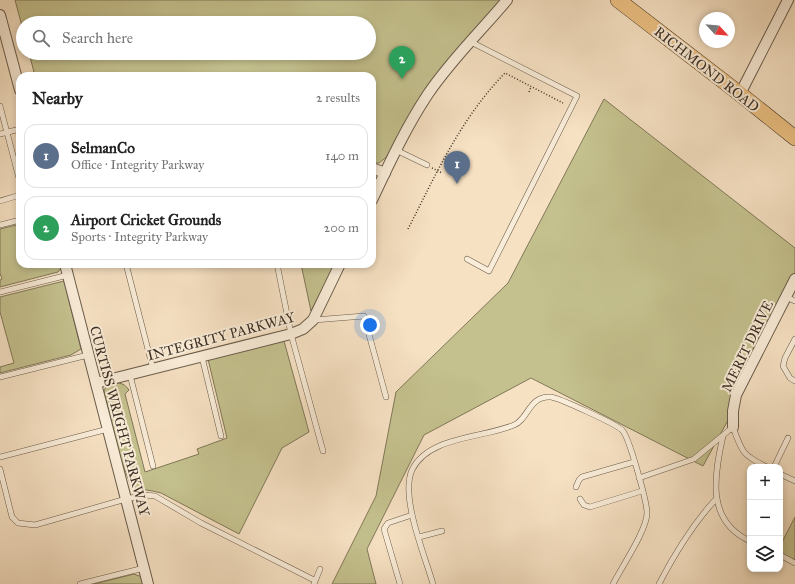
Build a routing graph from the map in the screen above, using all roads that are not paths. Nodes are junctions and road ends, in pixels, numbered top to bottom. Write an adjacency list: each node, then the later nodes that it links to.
1 (507, 0): 6 (street)
2 (618, 0): 8 (main road, RICHMOND ROAD)
3 (788, 0): 8 (street)
4 (0, 15): 5 (street)
5 (2, 34): 7 (street)
6 (471, 42): 14 (street); 24 (lane)
7 (16, 78)
8 (740, 94): 13 (main road, RICHMOND ROAD)
9 (0, 106): 11 (lane)
10 (16, 129): 11 (lane)
11 (7, 132): 12 (lane); 16 (lane)
12 (0, 134)
13 (795, 138)
14 (396, 150): 15 (lane); 18 (street)
15 (427, 165)
16 (16, 167)
17 (376, 170): 18 (street)
18 (384, 173): 19 (street)
19 (376, 191)
20 (16, 196): 21 (lane)
21 (0, 200)
22 (16, 221): 23 (lane)
23 (0, 225)
24 (467, 259)
25 (66, 268): 29 (street, CURTISS WRIGHT PARKWAY)
26 (127, 268): 38 (lane)
27 (278, 268): 34 (lane)
28 (338, 268): 33 (street, INTEGRITY PARKWAY)
29 (68, 275): 31 (lane); 36 (street, CURTISS WRIGHT PARKWAY)
30 (795, 280): 32 (street, MERIT DRIVE)
31 (0, 292)
32 (791, 299): 44 (street, MERIT DRIVE)
33 (313, 320): 34 (street, INTEGRITY PARKWAY); 43 (lane)
34 (292, 334): 37 (street, INTEGRITY PARKWAY); 49 (lane)
35 (795, 339): 41 (lane)
36 (88, 355): 40 (lane); 42 (street, CURTISS WRIGHT PARKWAY)
37 (202, 357): 38 (street, INTEGRITY PARKWAY); 46 (lane)
38 (153, 369): 39 (street, INTEGRITY PARKWAY)
39 (130, 375): 42 (street, INTEGRITY PARKWAY); 54 (lane)
40 (0, 377)
41 (795, 381)
42 (96, 384): 45 (street, CURTISS WRIGHT PARKWAY)
43 (386, 397)
44 (733, 427): 47 (lane); 52 (lane)
45 (108, 429): 50 (lane); 61 (street, CURTISS WRIGHT PARKWAY)
46 (221, 436)
47 (723, 436): 57 (lane); 63 (lane)
48 (788, 438): 53 (lane)
49 (323, 451)
50 (0, 457)
51 (634, 462): 57 (lane); 59 (lane); 64 (lane)
52 (761, 464)
53 (775, 464)
54 (153, 466)
55 (0, 469): 61 (lane)
56 (783, 475): 58 (lane)
57 (639, 478): 60 (lane)
58 (795, 481)
59 (576, 487)
60 (642, 491): 62 (lane); 77 (lane)
61 (126, 499): 70 (street, CURTISS WRIGHT PARKWAY); 72 (lane)
62 (580, 499)
63 (716, 499): 67 (lane); 78 (lane)
64 (412, 515): 66 (lane); 75 (lane)
65 (442, 531): 66 (lane)
66 (419, 537): 76 (lane)
67 (747, 539)
68 (783, 557): 69 (lane)
69 (795, 563)
70 (144, 568): 73 (lane); 74 (street, CURTISS WRIGHT PARKWAY)
71 (320, 569): 72 (lane)
72 (314, 582)
73 (80, 584)
74 (148, 584)
75 (400, 584)
76 (432, 584)
77 (613, 584)
78 (659, 584)

